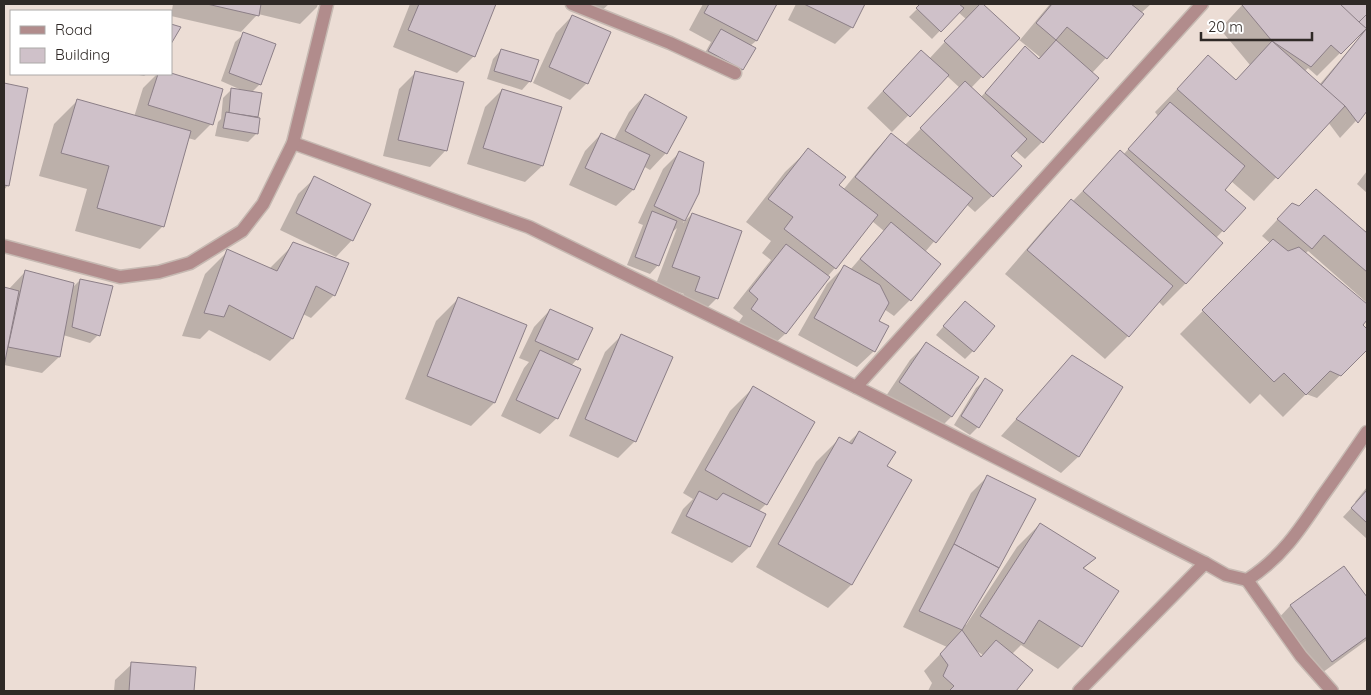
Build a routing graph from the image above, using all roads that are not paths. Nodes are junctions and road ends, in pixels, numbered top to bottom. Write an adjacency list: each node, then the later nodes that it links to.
1 (327, 4): 5 (street)
2 (572, 4): 4 (street)
3 (1202, 4): 7 (street)
4 (735, 74)
5 (293, 143): 6 (street); 7 (street)
6 (4, 246)
7 (856, 387): 9 (street)
8 (1367, 432): 10 (street)
9 (1205, 563): 10 (street); 11 (street)
10 (1247, 580): 12 (street)
11 (1079, 691)
12 (1332, 691)

